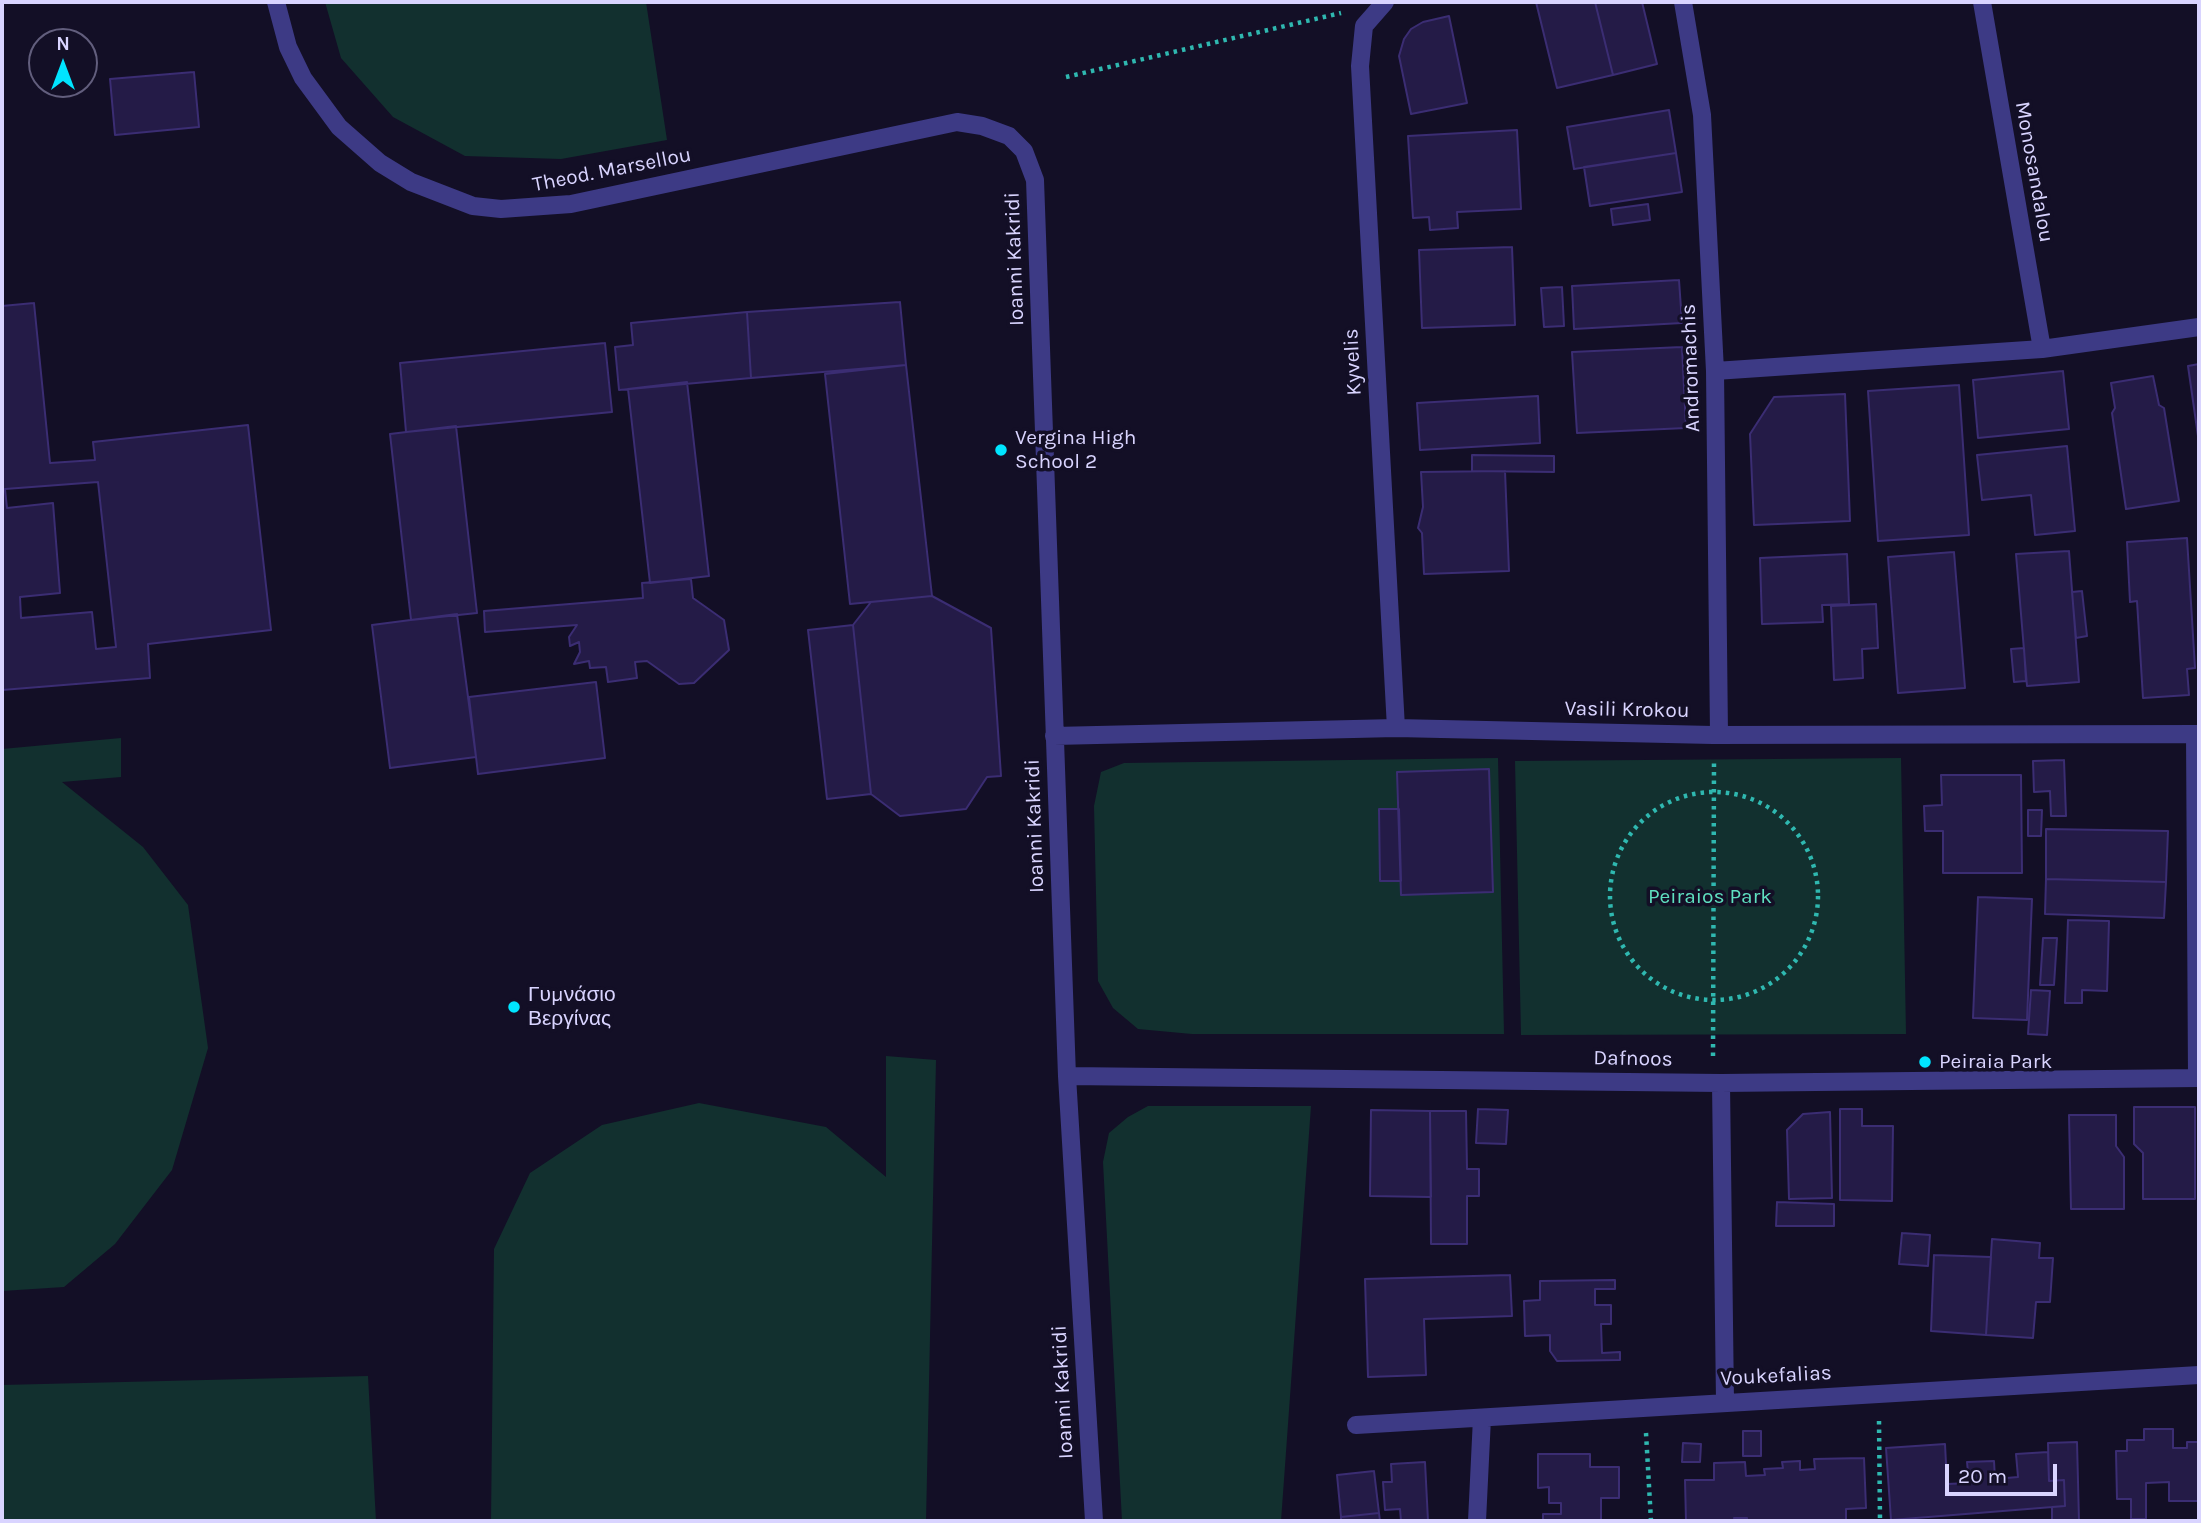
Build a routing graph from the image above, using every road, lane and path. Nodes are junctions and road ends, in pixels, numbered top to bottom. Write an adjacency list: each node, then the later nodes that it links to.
1 (276, 2): 6 (street, Theod. Marsellou)
2 (1683, 2): 9 (street, Andromachis)
3 (1982, 2): 8 (street, Monosandalou)
4 (1382, 3): 5 (path); 10 (street, Kyvelis)
5 (1066, 77)
6 (1009, 136): 13 (street, Ioanni Kakridi)
7 (2199, 327): 8 (street)
8 (2042, 349): 9 (street)
9 (1715, 371): 12 (street, Andromachis)
10 (1396, 728): 12 (street, Vasili Krokou); 13 (street, Vasili Krokou)
11 (2197, 734): 12 (street, Vasili Krokou); 19 (street)
12 (1719, 735)
13 (1054, 736): 18 (street, Ioanni Kakridi)
14 (1714, 754): 15 (path)
15 (1714, 792): 16 (path); 16 (path); 16 (path)
16 (1713, 1001): 17 (path)
17 (1713, 1041)
18 (1067, 1076): 20 (street, Dafnoos); 27 (street, Ioanni Kakridi)
19 (2198, 1078): 20 (street, Dafnoos)
20 (1721, 1083): 23 (street)
21 (2199, 1375): 22 (street, Voukefalias)
22 (1879, 1394): 23 (street, Voukefalias); 30 (path)
23 (1725, 1402): 24 (street, Voukefalias)
24 (1644, 1408): 25 (street, Voukefalias); 29 (path)
25 (1482, 1418): 26 (street, Voukefalias); 28 (street)
26 (1356, 1425)
27 (1094, 1521)
28 (1477, 1521)
29 (1651, 1521)
30 (1881, 1521)

